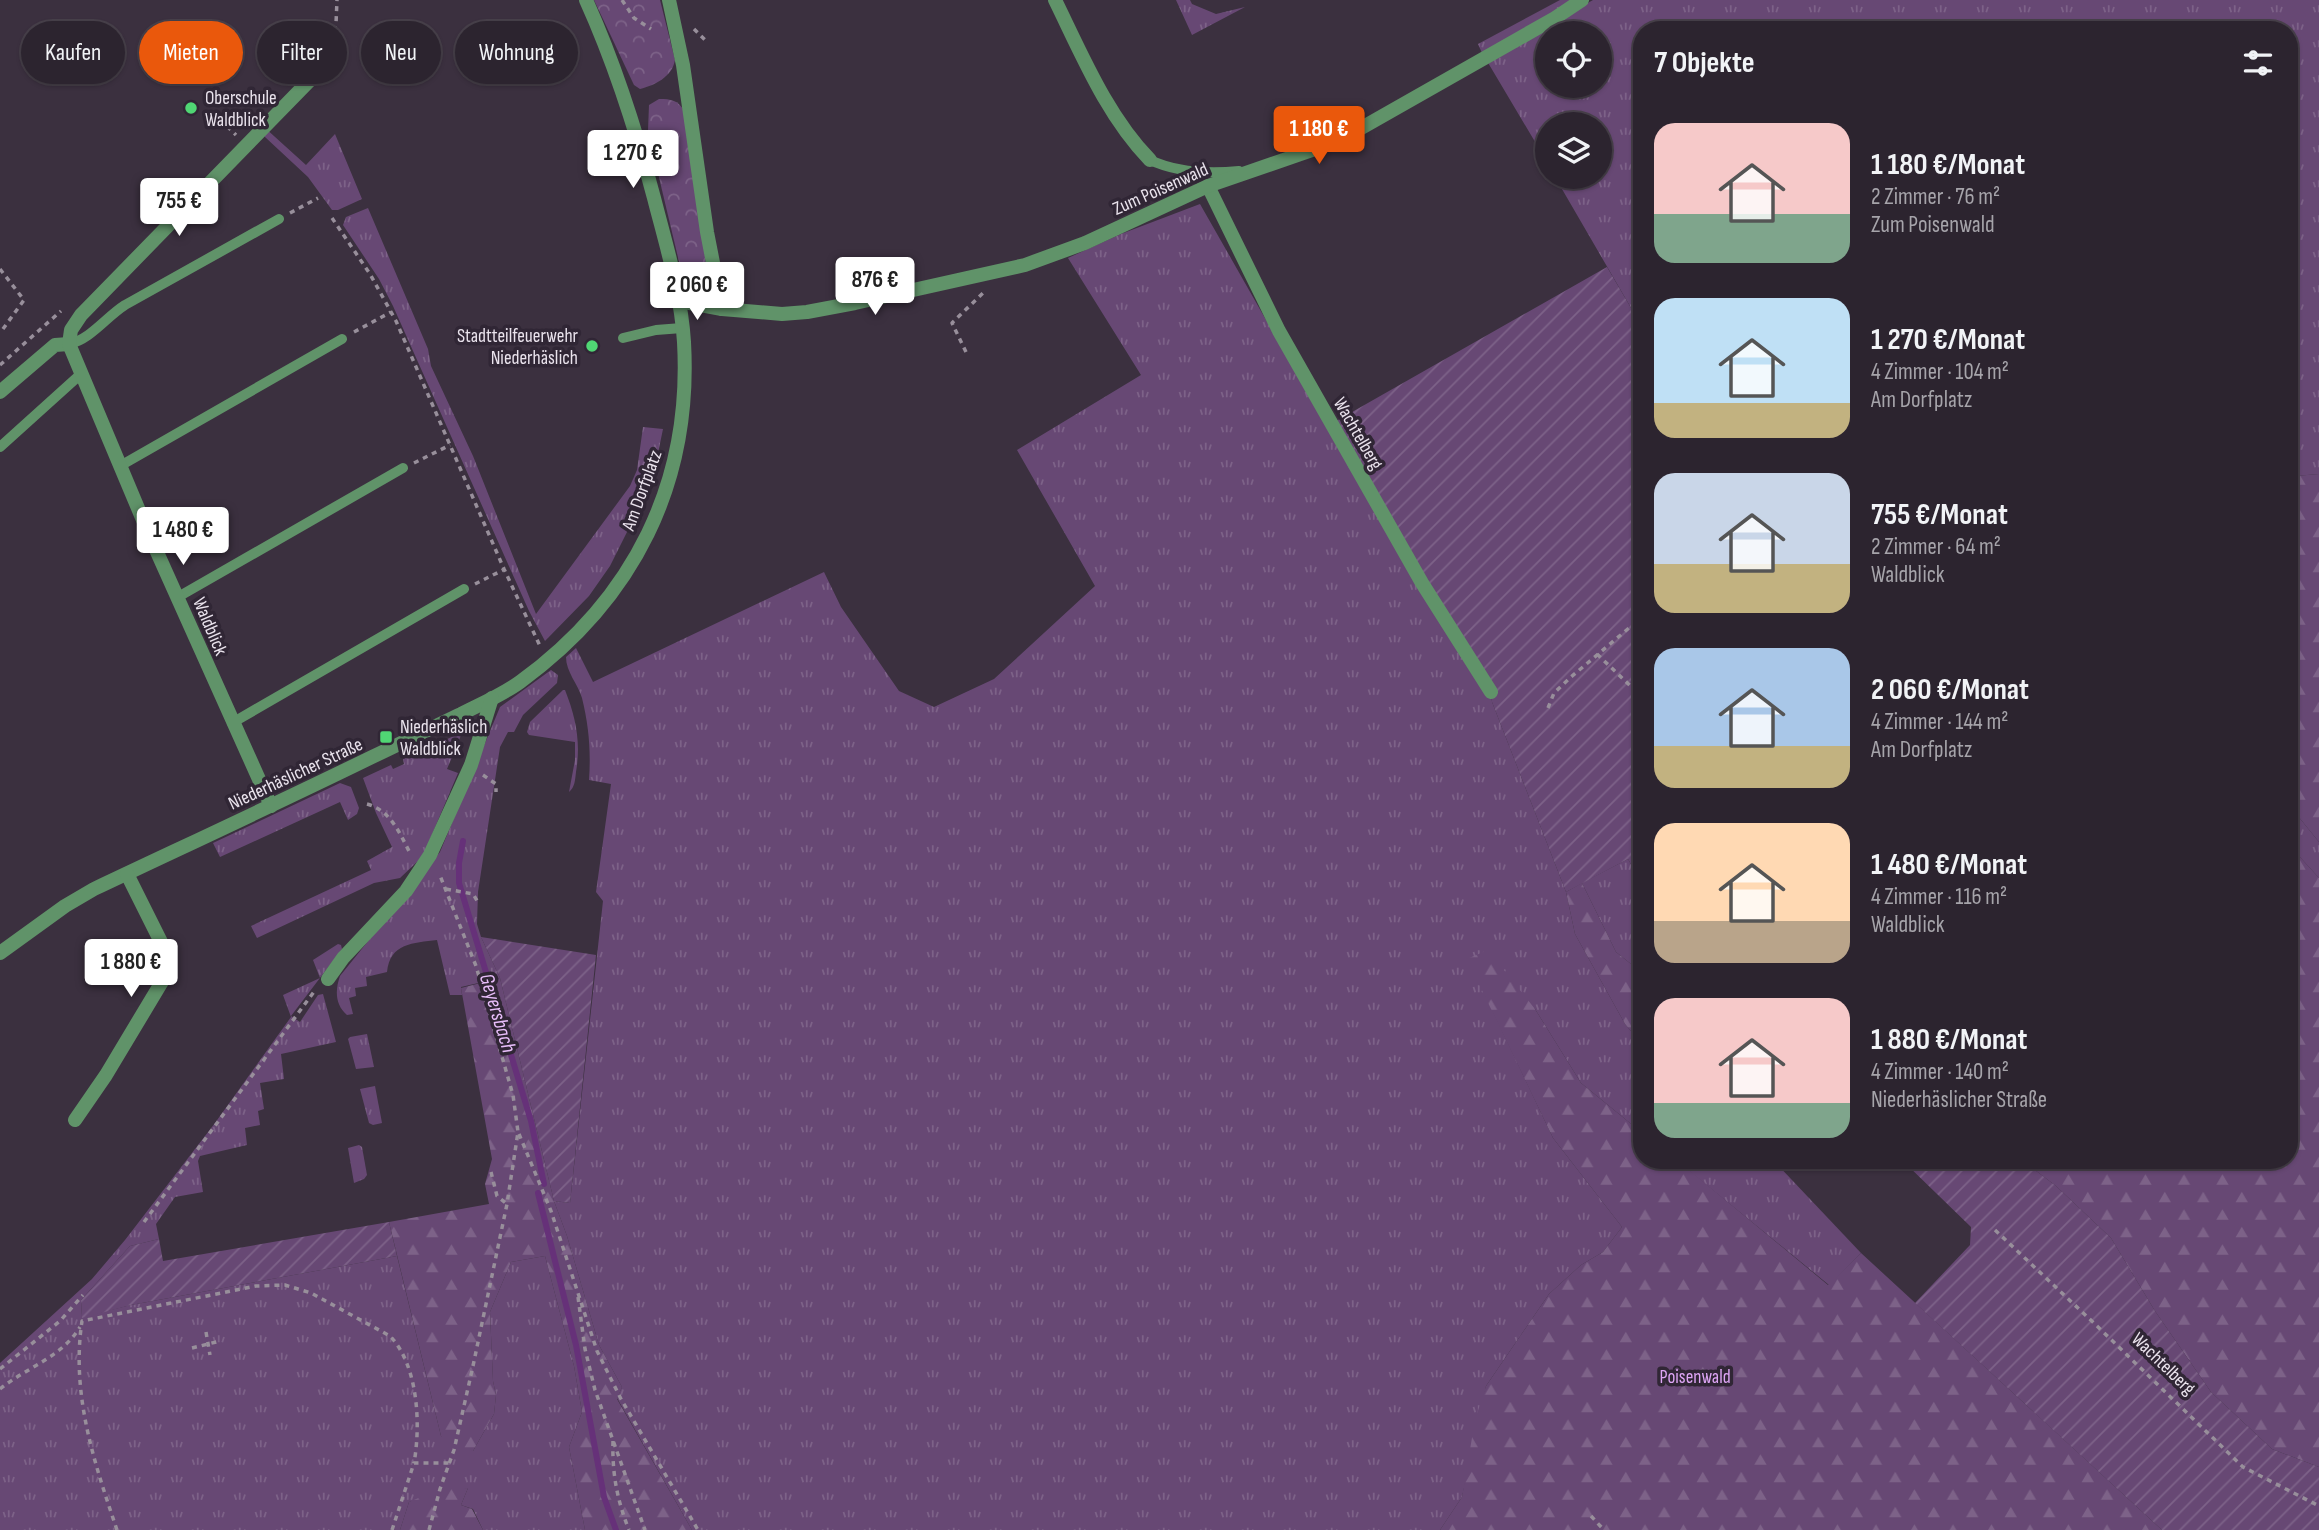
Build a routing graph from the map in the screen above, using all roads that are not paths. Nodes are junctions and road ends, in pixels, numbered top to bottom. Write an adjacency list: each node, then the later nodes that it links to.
1 (586, 0): 10 (street, Am Dorfplatz)
2 (669, 0): 11 (street)
3 (1055, 0): 6 (street)
4 (1582, 0): 7 (street, Zum Poisenwald)
5 (306, 84): 15 (street)
6 (1150, 160): 7 (lane)
7 (1253, 169): 8 (street, Zum Poisenwald)
8 (1208, 186): 11 (street, Zum Poisenwald); 24 (street, Wachtelberg)
9 (279, 219): 15 (lane)
10 (679, 301): 11 (street); 12 (street, Am Dorfplatz)
11 (722, 309)
12 (682, 328): 14 (lane); 23 (street, Am Dorfplatz)
13 (342, 338): 19 (lane)
14 (623, 338)
15 (69, 344): 16 (street, Waldblick); 17 (street)
16 (82, 373): 18 (lane); 19 (street, Waldblick)
17 (0, 392)
18 (0, 447)
19 (120, 466): 22 (street, Waldblick)
20 (403, 468): 22 (lane)
21 (464, 589): 26 (lane)
22 (178, 597): 26 (street, Waldblick)
23 (580, 630): 25 (street, Niederhäslicher Straße)
24 (1491, 692)
25 (492, 698): 27 (street, Niederhäslicher Straße); 30 (street)
26 (233, 723): 27 (street, Waldblick)
27 (271, 806): 28 (street, Niederhäslicher Straße)
28 (127, 874): 29 (street, Niederhäslicher Straße); 31 (street)
29 (0, 953)
30 (328, 979)
31 (75, 1120)

